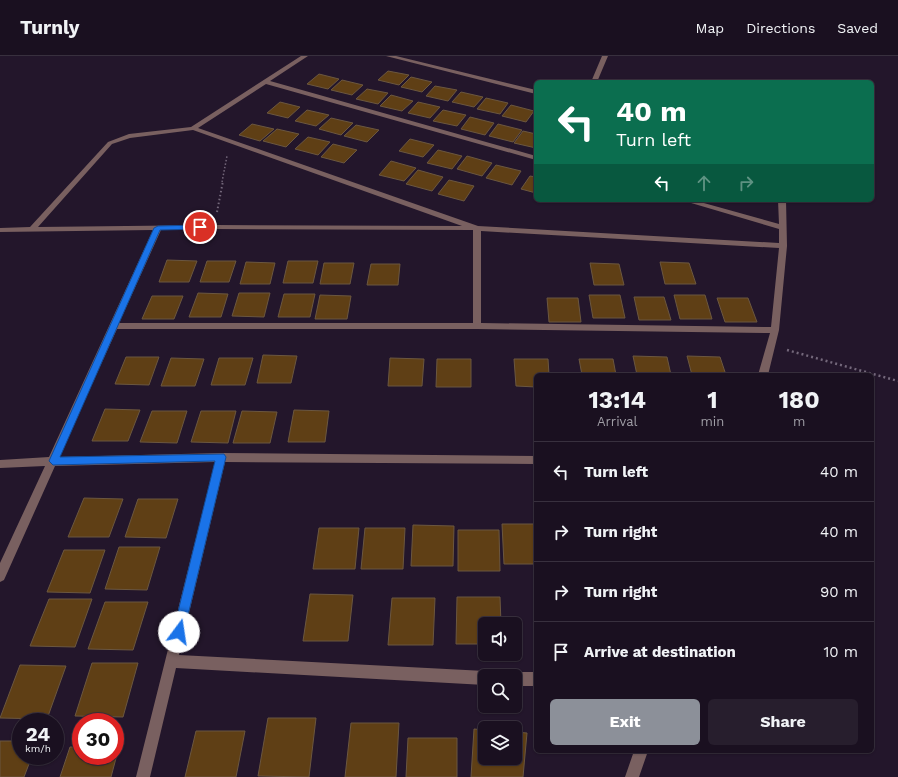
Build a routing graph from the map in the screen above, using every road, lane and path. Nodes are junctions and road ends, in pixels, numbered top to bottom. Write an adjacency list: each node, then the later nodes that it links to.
1 (305, 56): 5 (street)
2 (390, 56): 6 (street)
3 (605, 56): 4 (street)
4 (595, 80)
5 (267, 82): 7 (street); 9 (street)
6 (534, 92)
7 (193, 128): 8 (street); 13 (street)
8 (229, 141): 12 (path); 15 (street)
9 (534, 157)
10 (691, 202): 16 (street)
11 (782, 202): 16 (street)
12 (215, 227): 14 (street); 15 (street)
13 (33, 228): 14 (street); 17 (street)
14 (158, 228): 19 (street)
15 (477, 228): 18 (street); 20 (street)
16 (783, 228): 18 (street)
17 (0, 230)
18 (783, 246): 21 (street)
19 (113, 326): 20 (street); 29 (street)
20 (477, 326): 21 (street)
21 (775, 330): 22 (street)
22 (772, 345): 23 (street); 24 (path)
23 (764, 373)
24 (870, 373)
25 (874, 374): 26 (path)
26 (898, 381)
27 (221, 457): 28 (street); 29 (street); 32 (street)
28 (534, 460)
29 (53, 461): 30 (street); 31 (street)
30 (0, 464)
31 (0, 576)
32 (172, 661): 33 (street); 37 (street)
33 (478, 678)
34 (522, 679): 35 (street)
35 (534, 679)
36 (640, 753): 38 (street)
37 (143, 777)
38 (632, 777)

